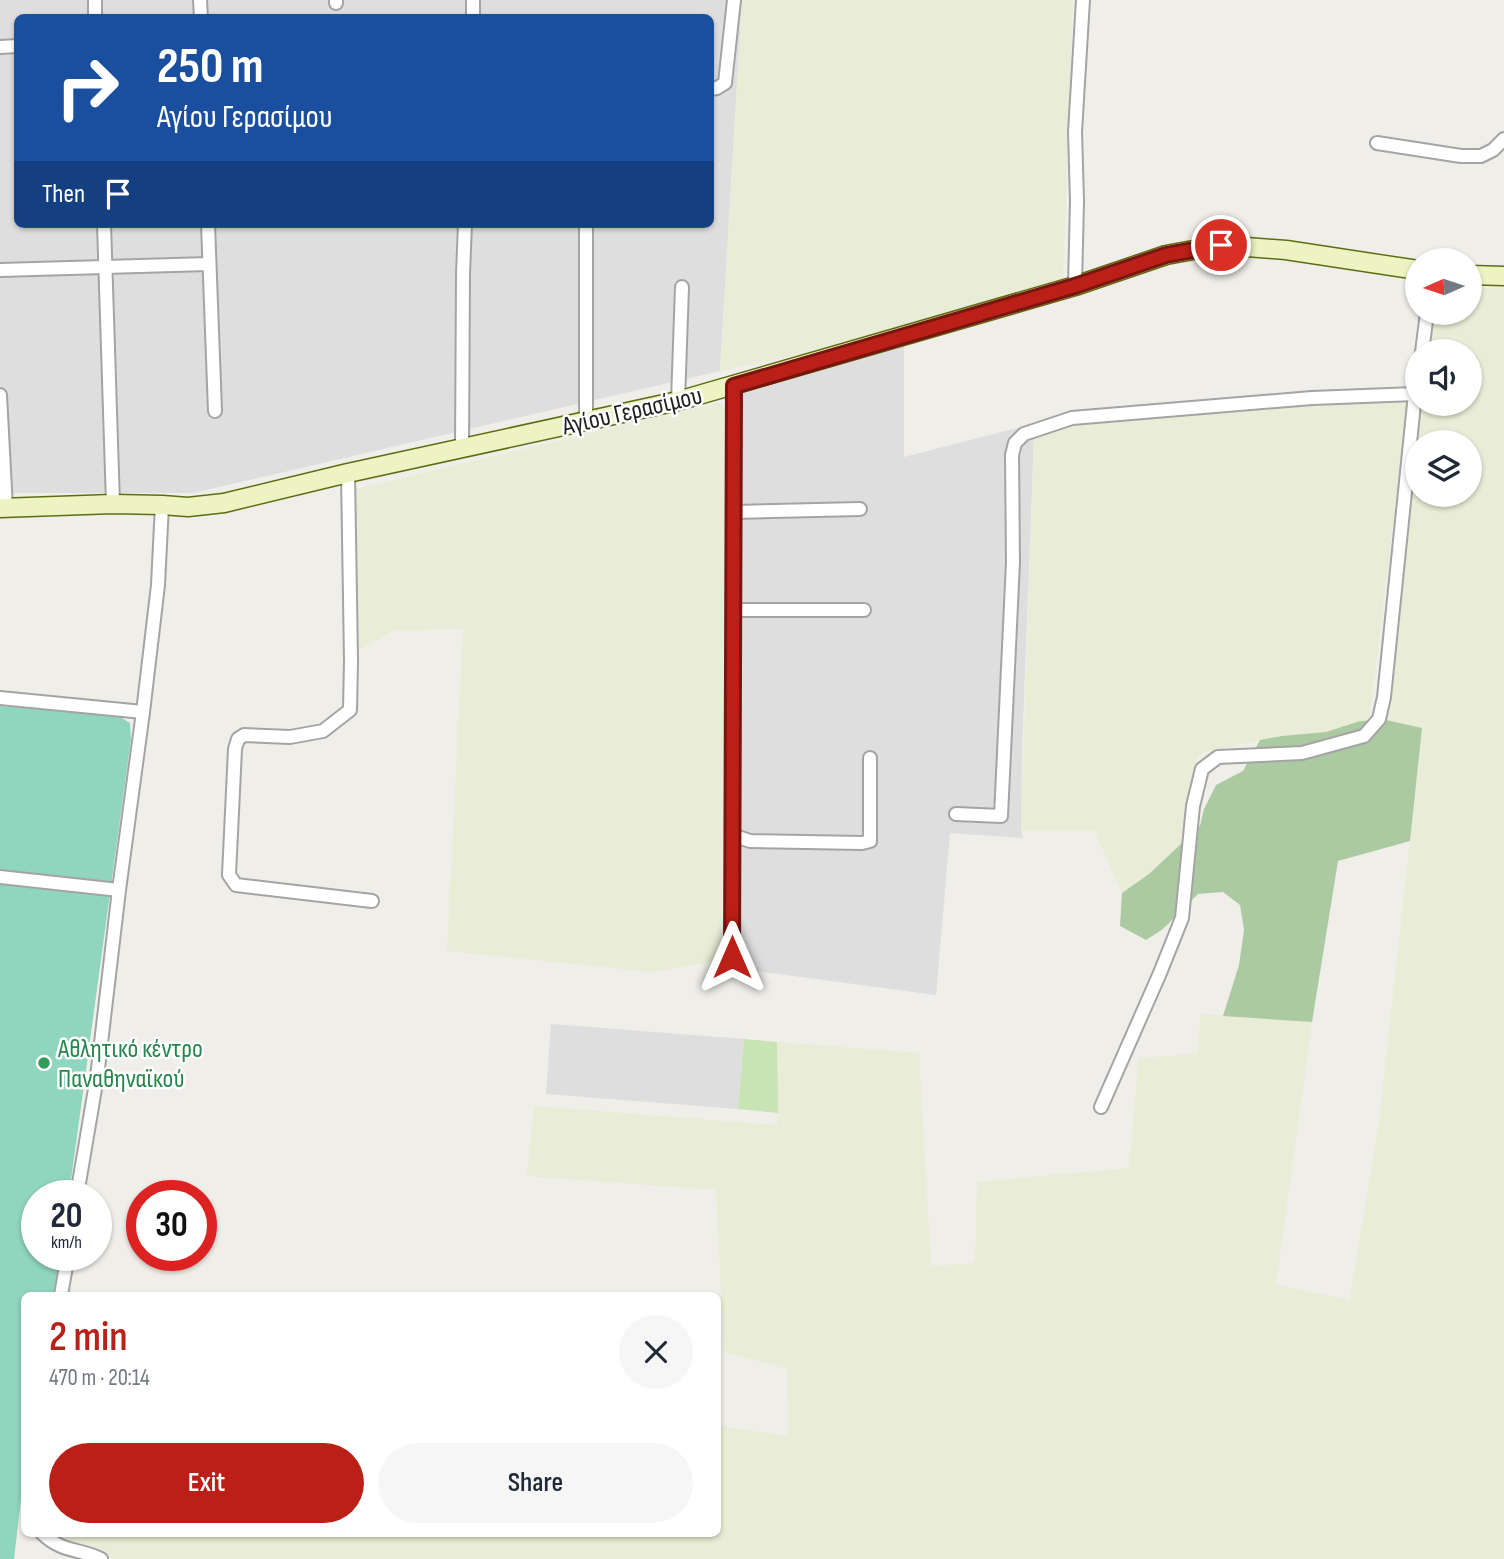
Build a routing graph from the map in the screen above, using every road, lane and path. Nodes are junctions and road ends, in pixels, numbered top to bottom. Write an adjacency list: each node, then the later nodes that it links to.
1 (734, 0): 3 (street)
2 (1083, 0): 16 (street)
3 (714, 87)
4 (1504, 139): 5 (street)
5 (1377, 144)
6 (104, 228): 11 (street)
7 (208, 228): 10 (street)
8 (465, 228): 25 (street)
9 (586, 228): 24 (street)
10 (209, 264): 11 (street); 22 (street)
11 (106, 267): 13 (street); 27 (street)
12 (1405, 268): 16 (street, Αγίου Γερασίμου)
13 (0, 270)
14 (1482, 275): 15 (street)
15 (1504, 276)
16 (1075, 286): 18 (street, Αγίου Γερασίμου)
17 (682, 287): 21 (street)
18 (734, 386): 21 (street, Αγίου Γερασίμου); 31 (street)
19 (1405, 394): 37 (street)
20 (0, 395): 29 (street)
21 (678, 401): 24 (street, Αγίου Γερασίμου)
22 (215, 411)
23 (1413, 416): 43 (street)
24 (586, 421): 25 (street, Αγίου Γερασίμου)
25 (462, 449): 26 (street, Αγίου Γερασίμου)
26 (348, 473): 28 (street, Αγίου Γερασίμου); 41 (street)
27 (113, 504): 28 (street, Αγίου Γερασίμου); 29 (street, Αγίου Γερασίμου)
28 (162, 505): 35 (street)
29 (3, 508)
30 (860, 509): 31 (street)
31 (734, 512): 32 (street)
32 (733, 610): 33 (street); 38 (street)
33 (864, 610)
34 (0, 698): 35 (street)
35 (143, 712): 40 (street)
36 (870, 758): 38 (street)
37 (956, 814)
38 (732, 835): 42 (street)
39 (0, 877): 40 (street)
40 (119, 890): 44 (street)
41 (372, 901)
42 (732, 957)
43 (1101, 1107)
44 (80, 1180)
45 (65, 1271): 46 (street)
46 (62, 1292)
47 (47, 1537): 48 (street)
48 (102, 1559)

